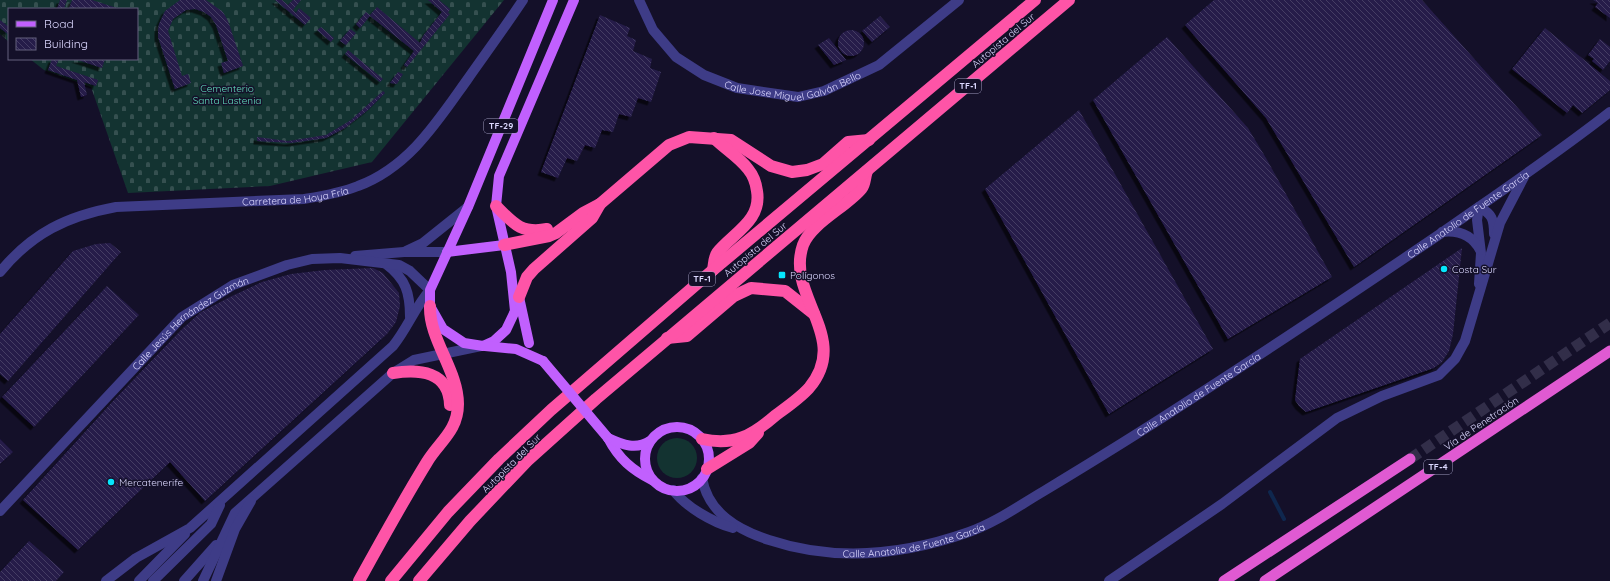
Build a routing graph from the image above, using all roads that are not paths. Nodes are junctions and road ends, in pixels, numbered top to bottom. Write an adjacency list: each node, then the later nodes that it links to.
1 (523, 0): 27 (street, Carretera de Hoya Fría)
2 (553, 0): 15 (main road, TF-29)
3 (574, 0): 14 (main road, TF-29)
4 (640, 0): 5 (street, Calle Jose Miguel Galván Bello)
5 (959, 0)
6 (1035, 0): 10 (highway, Autopista del Sur / TF-1)
7 (1069, 0): 11 (highway, Autopista del Sur / TF-1)
8 (1610, 112): 12 (street, Calle Anatolio de Fuente García)
9 (714, 138): 10 (highway); 13 (highway); 26 (highway)
10 (869, 140): 26 (highway, Autopista del Sur / TF-1)
11 (866, 171): 34 (highway); 36 (highway, Autopista del Sur / TF-1)
12 (1526, 174): 16 (street, Calle Anatolio de Fuente García); 19 (street)
13 (600, 204): 17 (highway); 31 (highway)
14 (496, 206): 17 (highway); 20 (main road, TF-29)
15 (468, 207): 21 (street); 22 (main road, TF-29)
16 (1478, 207): 18 (street, Calle Anatolio de Fuente García); 19 (street); 23 (street)
17 (564, 226): 20 (highway)
18 (1442, 232): 23 (street); 56 (street, Calle Anatolio de Fuente García)
19 (1494, 238): 30 (street)
20 (504, 245): 22 (main road); 28 (main road, TF-29)
21 (404, 252): 22 (street); 24 (street)
22 (447, 252): 29 (main road, TF-29)
23 (1481, 252): 30 (street)
24 (340, 258): 25 (street, Calle Jesús Hernández Guzmán); 54 (street, Calle Jesús Hernández Guzmán)
25 (384, 263): 29 (street, Calle Jesús Hernández Guzmán); 35 (street)
26 (713, 270): 66 (highway, Autopista del Sur / TF-1)
27 (0, 272)
28 (511, 272): 31 (main road); 33 (main road, TF-29)
29 (430, 290): 32 (main road, TF-29); 35 (street)
30 (1478, 290): 68 (street)
31 (519, 297): 37 (main road)
32 (430, 306): 38 (main road, TF-29); 40 (highway)
33 (515, 311): 37 (main road); 38 (main road)
34 (814, 314): 36 (highway); 43 (highway)
35 (410, 318): 53 (street)
36 (668, 338): 67 (highway, Autopista del Sur / TF-1)
37 (529, 343): 41 (main road)
38 (483, 346): 40 (street); 41 (main road)
39 (1610, 351): 58 (highway, Vía de Penetración / TF-4)
40 (442, 353): 42 (street); 47 (highway)
41 (544, 361): 44 (main road, bridge)
42 (393, 373): 47 (highway); 52 (street)
43 (762, 427): 45 (highway); 49 (highway)
44 (608, 438): 46 (main road); 50 (main road)
45 (702, 439): 46 (main road); 49 (main road)
46 (650, 441): 50 (main road)
47 (433, 452): 65 (highway)
48 (1410, 459): 69 (highway, TF-4)
49 (705, 474): 51 (main road); 56 (street, Calle Anatolio de Fuente García)
50 (654, 480): 51 (main road)
51 (673, 490): 56 (street, Calle Anatolio de Fuente García)
52 (252, 500): 57 (street); 64 (street)
53 (222, 501): 55 (street); 61 (street)
54 (0, 511)
55 (190, 528): 59 (street); 60 (street)
56 (744, 530)
57 (223, 537): 62 (street); 63 (street)
58 (1267, 580)
59 (106, 581)
60 (139, 581)
61 (153, 581)
62 (184, 581)
63 (204, 581)
64 (216, 581)
65 (360, 581)
66 (391, 581)
67 (419, 581)
68 (1109, 581)
69 (1224, 581)

